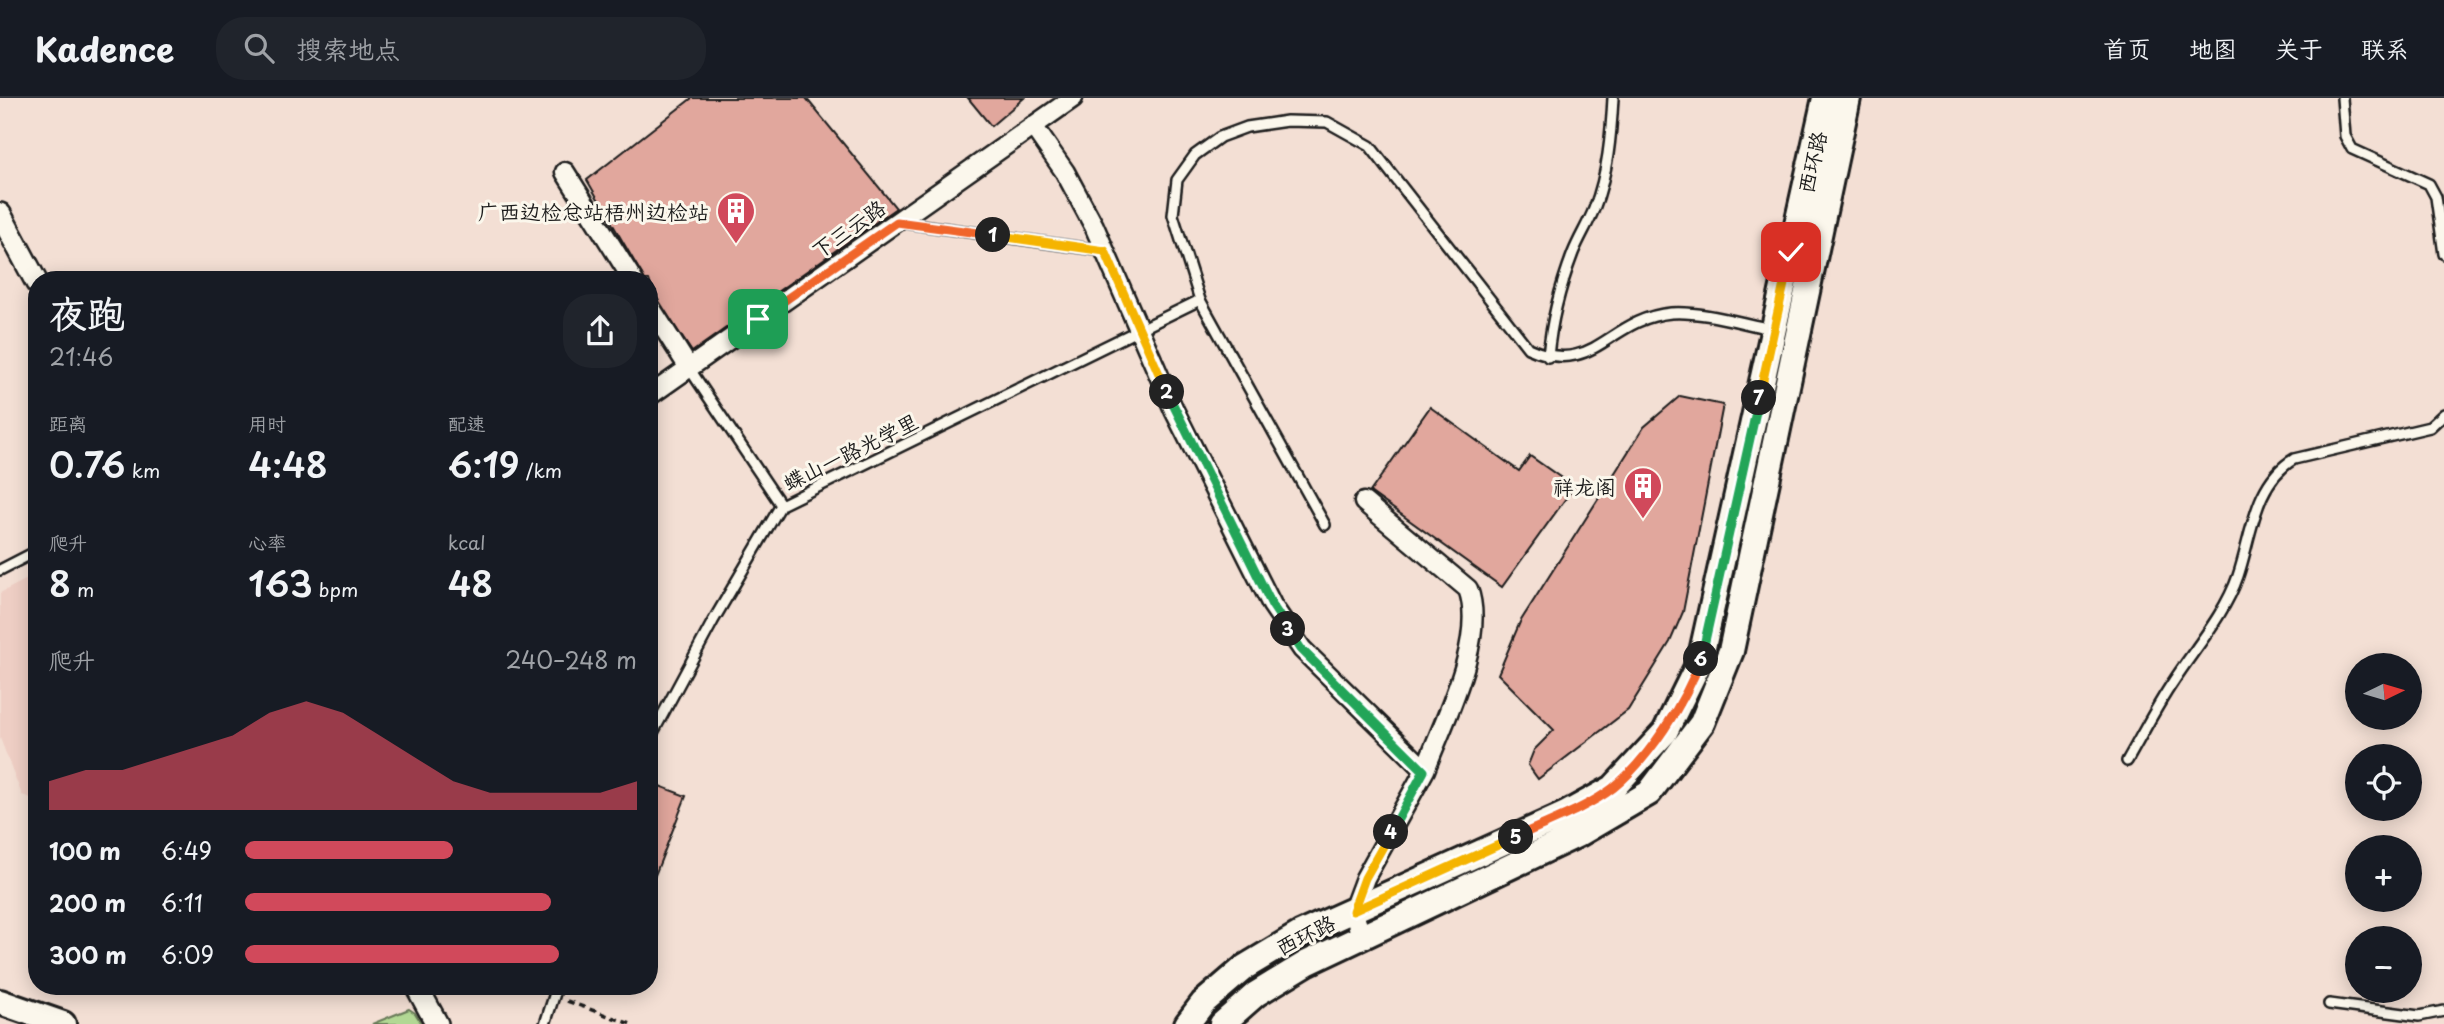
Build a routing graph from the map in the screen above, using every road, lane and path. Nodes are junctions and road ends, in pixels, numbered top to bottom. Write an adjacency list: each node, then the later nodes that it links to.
1 (1073, 98): 6 (street, 下三云路)
2 (1613, 98): 18 (lane)
3 (1825, 98): 17 (main road, 西环路)
4 (1848, 98): 31 (main road, 西环路)
5 (2343, 98): 11 (lane)
6 (1033, 126): 9 (street, 下三云路); 10 (street)
7 (565, 172): 13 (street)
8 (0, 215): 12 (street)
9 (897, 222): 10 (lane); 19 (street, 下三云路)
10 (1105, 251): 16 (street)
11 (2444, 254)
12 (30, 271)
13 (628, 271)
14 (1200, 300): 16 (lane, 蝶山一路光学里); 18 (lane); 24 (lane)
15 (658, 319): 19 (street)
16 (1139, 329): 23 (lane, 蝶山一路光学里); 29 (street)
17 (1774, 329): 18 (lane); 30 (main road, 西环路)
18 (1548, 357)
19 (689, 368): 20 (street, 下三云路); 23 (lane)
20 (658, 390)
21 (2444, 414): 28 (lane)
22 (1364, 502): 29 (street)
23 (781, 505): 27 (lane, 蝶山一路光学里)
24 (1325, 524)
25 (28, 556): 26 (lane)
26 (0, 570)
27 (658, 723)
28 (2127, 761)
29 (1424, 771): 30 (street)
30 (1353, 911): 31 (street); 42 (main road, 西环路)
31 (1361, 936): 43 (main road, 西环路)
32 (421, 995): 39 (street)
33 (554, 995): 40 (lane)
34 (562, 995): 41 (path)
35 (0, 1002): 38 (main road)
36 (2329, 1004): 37 (lane)
37 (2444, 1012)
38 (63, 1024)
39 (437, 1024)
40 (545, 1024)
41 (631, 1024)
42 (1187, 1024)
43 (1222, 1024)

